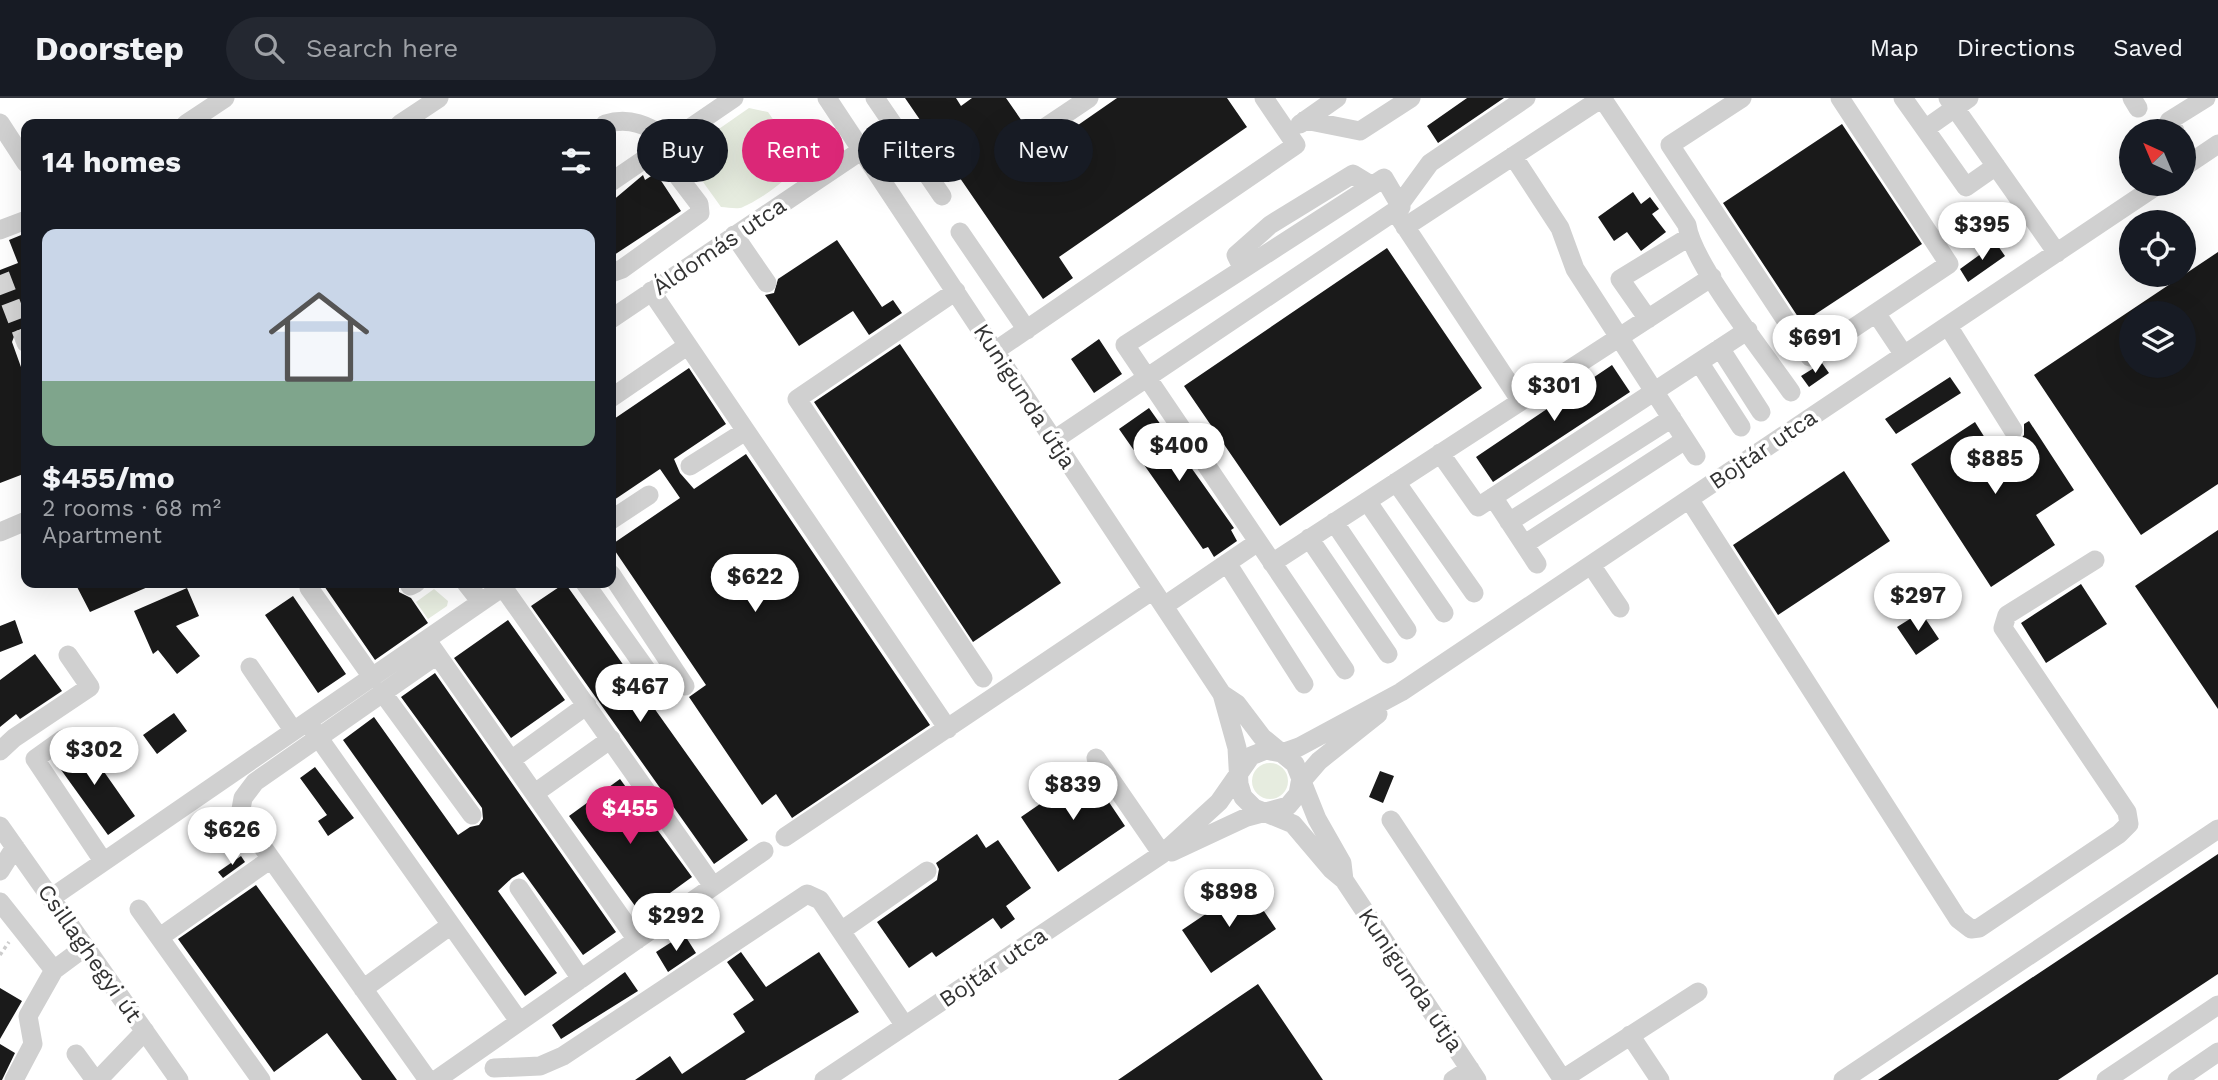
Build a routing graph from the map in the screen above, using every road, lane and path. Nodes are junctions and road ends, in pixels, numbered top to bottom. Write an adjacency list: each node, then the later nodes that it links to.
1 (225, 98): 17 (street)
2 (439, 98): 18 (street)
3 (734, 98): 19 (street)
4 (827, 98): 28 (street, Kunigunda útja)
5 (875, 98): 40 (street)
6 (1089, 98): 20 (street)
7 (1264, 98): 27 (street)
8 (1337, 98): 22 (street)
9 (1412, 98): 22 (street)
10 (1526, 98): 41 (street)
11 (1602, 98): 33 (street); 46 (street)
12 (1742, 98): 53 (street)
13 (1840, 98): 53 (street)
14 (1903, 98): 26 (street)
15 (2206, 98): 21 (street)
16 (1957, 101): 26 (street); 35 (street)
17 (194, 119)
18 (408, 119)
19 (703, 119)
20 (1058, 119)
21 (2172, 119)
22 (1305, 120): 27 (street)
23 (616, 122): 25 (street)
24 (0, 123): 32 (street)
25 (637, 123)
26 (1925, 129): 35 (street)
27 (1288, 132): 57 (street)
28 (858, 144)
29 (2218, 144): 31 (street)
30 (858, 153): 45 (street, Áldomás utca)
31 (2196, 153)
32 (21, 155)
33 (1513, 156): 41 (street); 59 (street)
34 (637, 164): 36 (street)
35 (1996, 166): 47 (street)
36 (616, 179)
37 (686, 182): 48 (street)
38 (883, 182): 52 (street, Kunigunda útja)
39 (2141, 196): 47 (street, Bojtár utca)
40 (942, 197)
41 (1401, 215): 65 (street); 65 (street); 69 (street)
42 (21, 222): 43 (street)
43 (0, 230)
44 (960, 232): 57 (street)
45 (734, 235): 50 (street); 51 (street, Áldomás utca)
46 (1689, 237): 49 (street); 55 (street)
47 (2057, 253): 56 (street, Bojtár utca)
48 (616, 271)
49 (1712, 277): 55 (street); 58 (street)
50 (767, 283)
51 (651, 291): 54 (street, Áldomás utca); 60 (street)
52 (956, 292): 62 (street, Kunigunda útja); 113 (street)
53 (1877, 313): 63 (street)
54 (616, 316)
55 (1648, 318): 59 (street)
56 (1948, 326): 63 (street, Bojtár utca); 73 (street)
57 (1027, 330): 62 (street)
58 (1748, 330): 61 (street); 67 (street)
59 (1618, 338): 66 (street); 69 (street)
60 (687, 346): 68 (street); 74 (street)
61 (1720, 348): 64 (street); 70 (street)
62 (995, 351): 75 (street, Kunigunda útja)
63 (1904, 355): 81 (street, Bojtár utca)
64 (1699, 362): 66 (street); 72 (street)
65 (1147, 378): 75 (street); 89 (street)
66 (1655, 391): 71 (street); 80 (street)
67 (1791, 393)
68 (616, 395)
69 (1520, 400): 76 (street)
70 (1761, 412)
71 (1672, 418): 85 (street); 90 (street)
72 (1741, 426)
73 (2013, 430)
74 (744, 432): 77 (street); 122 (street)
75 (1054, 440): 103 (street, Kunigunda útja)
76 (1440, 453): 78 (street); 80 (street)
77 (690, 466)
78 (1396, 482): 82 (street); 102 (street)
79 (649, 495): 83 (street)
80 (1493, 497): 85 (street)
81 (1689, 499): 91 (street); 95 (street, Bojtár utca)
82 (1367, 501): 84 (street); 106 (street)
83 (616, 517)
84 (1334, 522): 88 (street); 107 (street)
85 (1509, 522): 90 (street)
86 (21, 523): 87 (street)
87 (0, 531)
88 (1309, 538): 93 (street); 109 (street)
89 (1258, 542): 92 (street); 93 (street)
90 (1525, 544): 94 (street)
91 (2095, 560)
92 (1227, 563): 103 (street); 115 (street)
93 (1272, 563): 112 (street)
94 (1537, 564)
95 (1591, 565): 105 (street); 118 (street, Bojtár utca)
96 (616, 582): 117 (street)
97 (309, 588): 116 (street)
98 (470, 588): 104 (street)
99 (505, 588): 104 (street)
100 (512, 588): 120 (street)
101 (589, 588): 114 (street)
102 (1474, 593)
103 (1159, 598): 119 (street, Kunigunda útja); 122 (street)
104 (481, 602): 108 (street)
105 (1620, 607)
106 (1444, 613)
107 (1407, 630)
108 (432, 647): 116 (street); 128 (street)
109 (1388, 654)
110 (68, 655): 125 (street)
111 (250, 667): 121 (street)
112 (1345, 670)
113 (983, 678)
114 (653, 679)
115 (1304, 684)
116 (377, 685): 121 (street); 133 (street)
117 (685, 686)
118 (1401, 692): 126 (street, Bojtár utca); 130 (street, Bojtár utca)
119 (1222, 694): 126 (street, Kunigunda útja); 129 (street, Kunigunda útja)
120 (587, 705): 124 (street); 128 (street)
121 (306, 729): 141 (street); 142 (street); 151 (street)
122 (948, 729): 137 (street)
123 (63, 739): 142 (street)
124 (611, 739): 131 (street); 146 (street)
125 (0, 751)
126 (1282, 753): 129 (street); 130 (street, Kunigunda útja)
127 (1096, 758): 140 (street)
128 (511, 760): 131 (street)
129 (1239, 775): 132 (street, Kunigunda útja); 140 (street, Bojtár utca)
130 (1300, 783): 132 (street); 145 (street, Kunigunda útja)
131 (535, 793): 155 (street)
132 (1264, 812): 140 (street, Bojtár utca); 145 (street, Kunigunda útja)
133 (472, 815)
134 (1391, 820): 171 (street)
135 (0, 826): 138 (street, Csillaghegyi út)
136 (2218, 829): 181 (street)
137 (785, 837)
138 (15, 847): 143 (street); 148 (street, Csillaghegyi út)
139 (764, 851): 146 (street)
140 (1162, 854): 164 (street, Bojtár utca)
141 (271, 859): 153 (street); 160 (street)
142 (103, 860): 148 (street)
143 (0, 871)
144 (927, 871): 152 (street)
145 (1344, 880): 170 (street, Kunigunda útja)
146 (713, 886): 155 (street)
147 (519, 888): 159 (street)
148 (51, 898): 156 (street, Csillaghegyi út)
149 (0, 902): 158 (street)
150 (139, 909): 153 (street)
151 (452, 925): 160 (street); 163 (street)
152 (841, 931): 164 (street); 169 (street)
153 (160, 937): 175 (street)
154 (12, 938): 157 (path)
155 (637, 940): 159 (street)
156 (85, 947): 158 (street); 165 (street, Csillaghegyi út)
157 (0, 955)
158 (54, 970): 172 (street)
159 (581, 979): 163 (street)
160 (363, 989): 176 (street)
161 (1698, 992): 166 (street)
162 (2218, 1006): 182 (street)
163 (520, 1021): 177 (street)
164 (905, 1026): 178 (street, Bojtár utca)
165 (145, 1031): 173 (street); 174 (street, Csillaghegyi út)
166 (1630, 1035): 171 (street); 180 (street)
167 (2218, 1052): 183 (street)
168 (76, 1054): 173 (street)
169 (494, 1068)
170 (1473, 1074): 179 (street)
171 (1563, 1079)
172 (14, 1080)
173 (96, 1080)
174 (179, 1080)
175 (261, 1080)
176 (428, 1080)
177 (436, 1080)
178 (824, 1080)
179 (1453, 1080)
180 (1660, 1080)
181 (1843, 1080)
182 (2106, 1080)
183 (2177, 1080)

